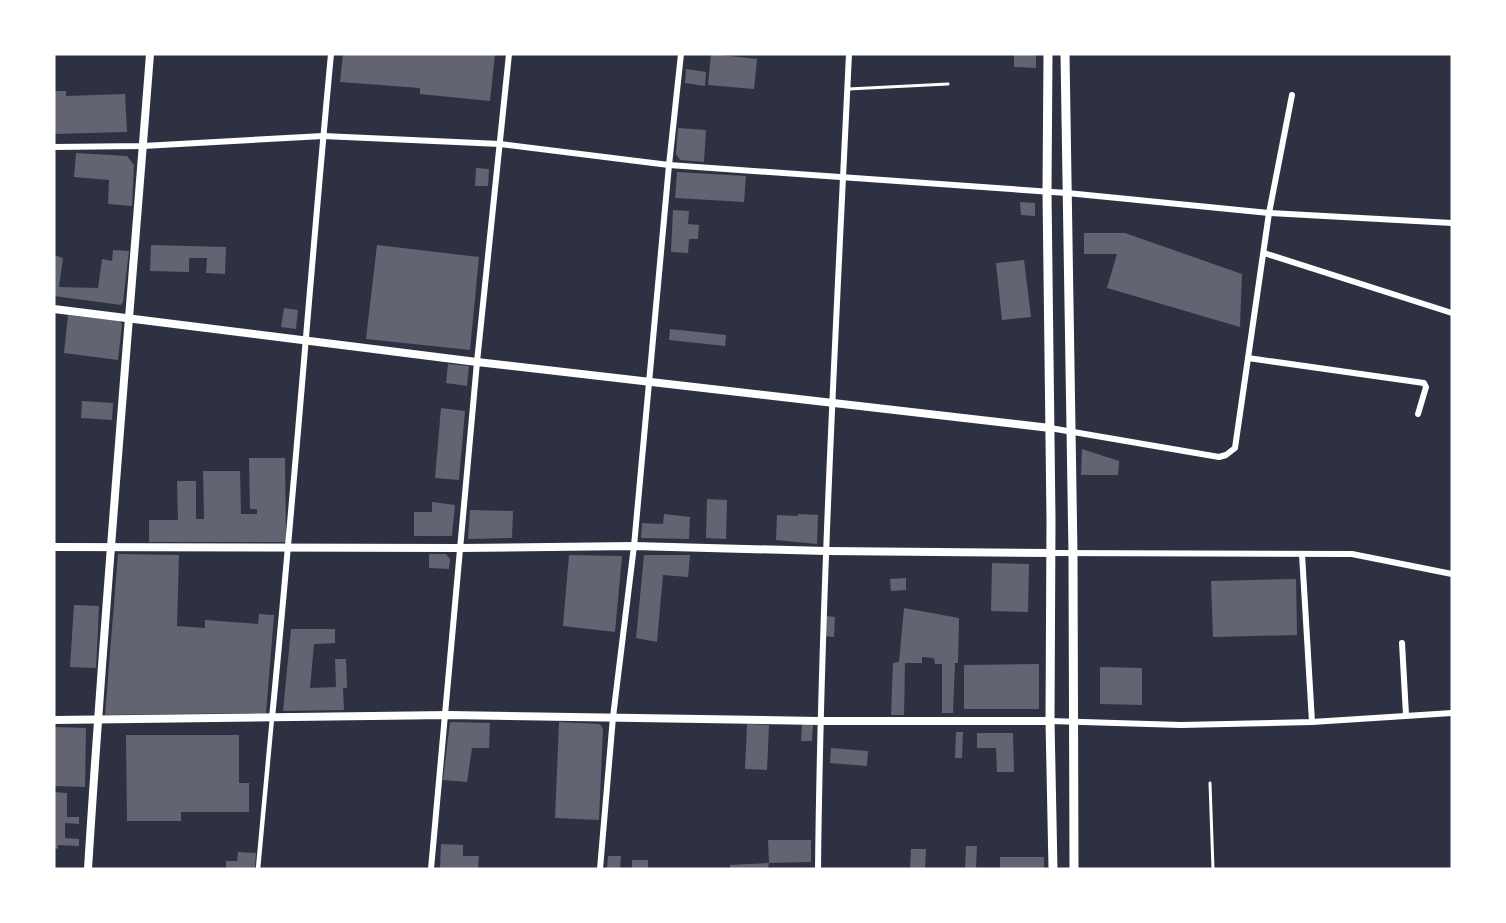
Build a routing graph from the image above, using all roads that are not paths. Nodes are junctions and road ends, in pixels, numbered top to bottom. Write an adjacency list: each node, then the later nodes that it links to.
1 (150, 54): 13 (street)
2 (331, 54): 11 (street)
3 (509, 54): 12 (street)
4 (681, 54): 15 (street)
5 (849, 54): 9 (street)
6 (1048, 54): 17 (main road)
7 (1065, 54): 18 (main road)
8 (948, 84): 9 (lane)
9 (848, 89): 16 (street)
10 (1292, 95): 19 (street)
11 (323, 136): 12 (street); 13 (street); 25 (street)
12 (500, 144): 15 (street); 27 (street)
13 (143, 146): 14 (street); 24 (street)
14 (54, 147)
15 (669, 165): 16 (street); 28 (street)
16 (843, 176): 17 (street); 29 (street)
17 (1047, 191): 18 (street); 31 (main road)
18 (1067, 193): 19 (street); 32 (main road)
19 (1269, 213): 20 (street); 21 (street)
20 (1452, 224)
21 (1264, 253): 23 (street); 26 (street)
22 (54, 309): 24 (street)
23 (1452, 313)
24 (128, 318): 25 (street); 37 (street)
25 (305, 341): 27 (street); 35 (street)
26 (1248, 358): 30 (street); 32 (street)
27 (477, 363): 28 (street); 36 (street)
28 (648, 382): 29 (street); 33 (street)
29 (832, 402): 31 (street); 38 (street)
30 (1418, 414)
31 (1050, 428): 32 (street); 39 (main road)
32 (1070, 430): 40 (main road)
33 (634, 546): 36 (street); 38 (street); 47 (street)
34 (54, 548): 37 (street)
35 (289, 548): 36 (street); 37 (street); 48 (street)
36 (460, 548): 46 (street)
37 (111, 549): 50 (street)
38 (826, 551): 39 (street); 51 (street)
39 (1050, 554): 40 (street); 52 (main road)
40 (1072, 554): 41 (street); 53 (main road)
41 (1302, 554): 42 (street); 54 (street)
42 (1452, 574)
43 (1402, 643): 45 (street)
44 (1452, 713): 45 (street)
45 (1406, 715): 54 (street)
46 (445, 716): 47 (street); 48 (street); 58 (street)
47 (613, 717): 51 (street); 59 (street)
48 (272, 718): 50 (street); 57 (street)
49 (54, 720): 50 (street)
50 (97, 720): 56 (street)
51 (819, 721): 52 (street); 60 (street)
52 (1050, 721): 53 (street); 61 (main road)
53 (1073, 722): 54 (street); 62 (main road)
54 (1312, 722)
55 (1209, 783): 63 (lane)
56 (88, 869)
57 (258, 869)
58 (431, 869)
59 (600, 869)
60 (818, 869)
61 (1053, 869)
62 (1074, 869)
63 (1213, 869)

